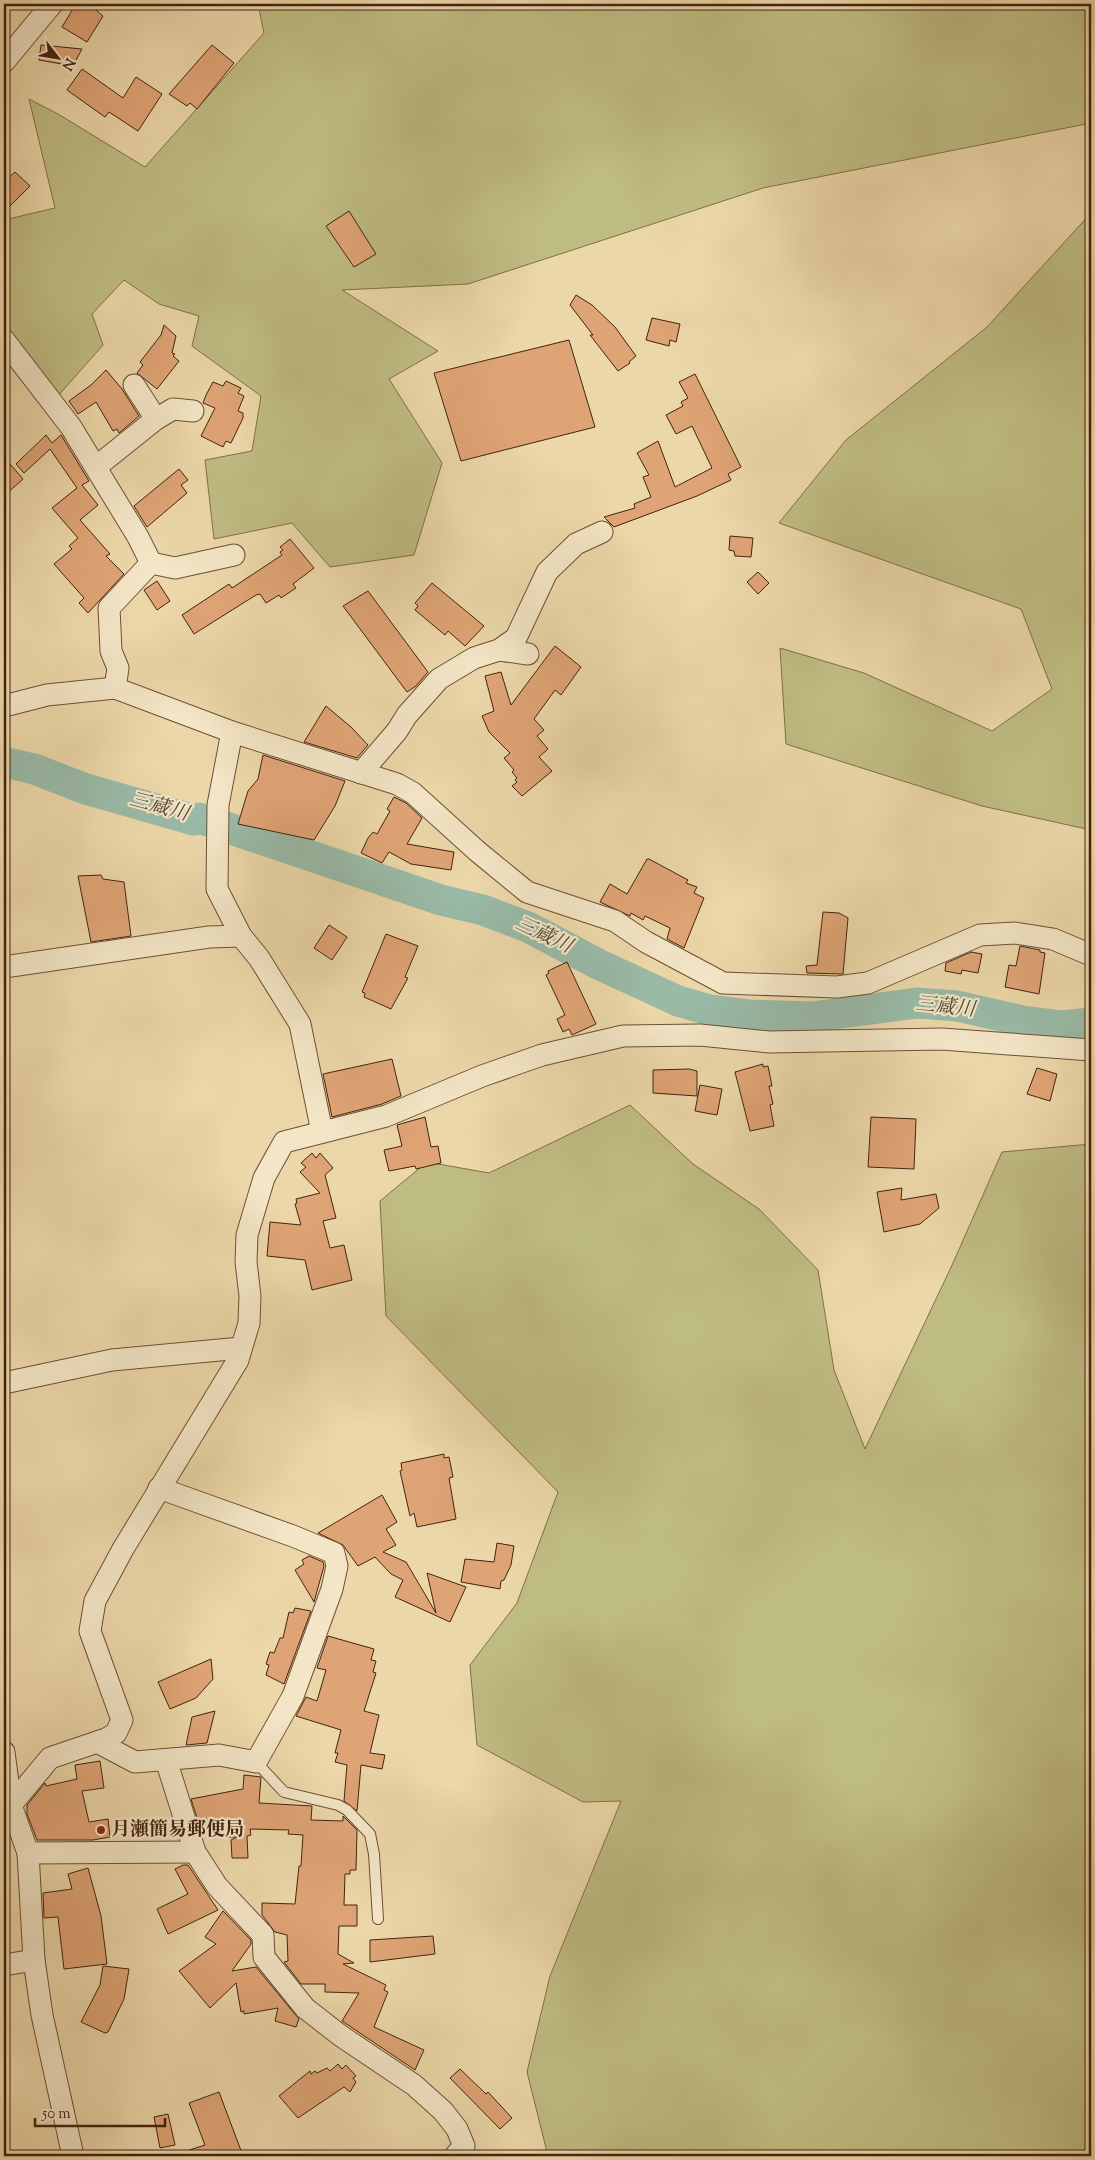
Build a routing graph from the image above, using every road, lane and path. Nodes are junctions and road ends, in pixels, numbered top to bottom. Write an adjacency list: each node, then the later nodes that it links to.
1 (52, 4): 2 (street)
2 (4, 62)
3 (4, 340): 7 (street)
4 (134, 385): 6 (street)
5 (193, 411): 6 (street)
6 (156, 419): 7 (street)
7 (96, 467): 10 (street)
8 (602, 532): 11 (street)
9 (234, 555): 10 (street)
10 (151, 563): 13 (street)
11 (499, 650): 12 (street); 16 (street)
12 (528, 654)
13 (115, 688): 14 (street); 15 (street)
14 (4, 706)
15 (232, 732): 16 (street); 17 (street)
16 (361, 773): 18 (street)
17 (241, 936): 19 (street); 21 (street)
18 (1091, 955)
19 (4, 967)
20 (1091, 1050): 21 (street)
21 (322, 1132): 22 (street)
22 (241, 1348): 23 (street); 24 (street)
23 (4, 1382)
24 (159, 1488): 25 (street); 28 (street)
25 (97, 1742): 27 (street); 29 (street)
26 (4, 1752): 29 (street)
27 (166, 1760): 28 (street); 30 (street)
28 (256, 1762): 32 (lane)
29 (7, 1806): 31 (street)
30 (195, 1852): 31 (street); 36 (street)
31 (28, 1854): 33 (street)
32 (378, 1920)
33 (34, 1960): 34 (street); 35 (street)
34 (4, 1965)
35 (73, 2156)
36 (455, 2156)

